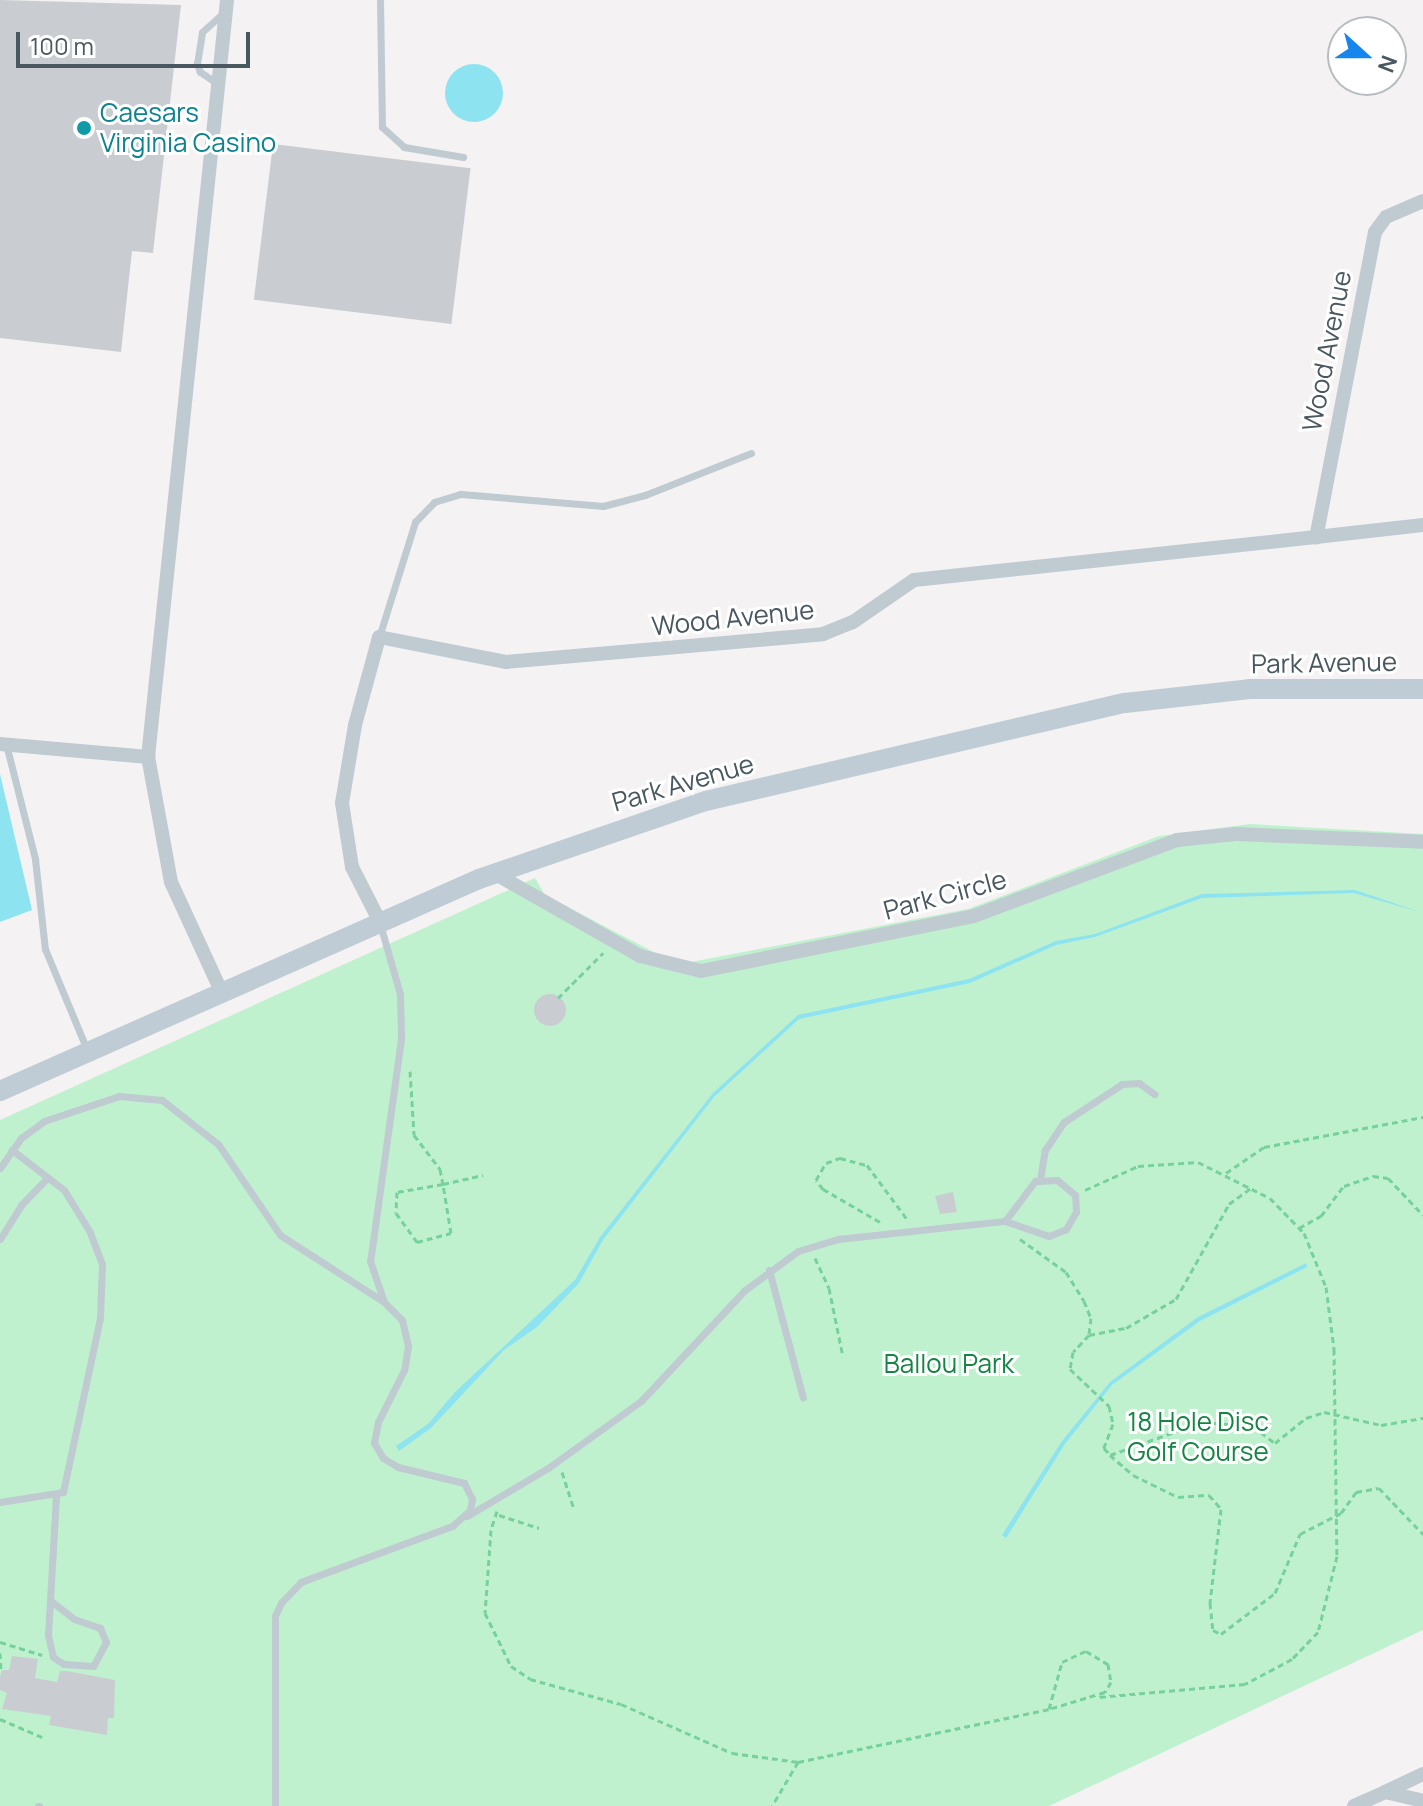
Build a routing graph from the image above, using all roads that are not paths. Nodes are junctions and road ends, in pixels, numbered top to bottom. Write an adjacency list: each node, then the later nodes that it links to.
1 (380, 0): 4 (lane)
2 (227, 5): 3 (street); 3 (lane)
3 (218, 84): 12 (street)
4 (463, 157)
5 (1423, 201): 8 (street, Wood Avenue)
6 (751, 453): 9 (lane)
7 (1423, 525): 8 (street, Wood Avenue)
8 (1316, 537): 9 (street, Wood Avenue)
9 (379, 637): 15 (street)
10 (1423, 689): 14 (main road, Park Avenue)
11 (3, 744): 12 (street); 17 (lane)
12 (148, 757): 16 (street)
13 (1423, 842): 14 (street, Park Circle)
14 (494, 873): 15 (main road, Park Avenue)
15 (380, 922): 16 (main road, Park Avenue); 27 (lane)
16 (222, 993): 17 (main road, Park Avenue)
17 (88, 1052): 18 (main road, Park Avenue)
18 (0, 1091)
19 (1154, 1094): 23 (lane)
20 (12, 1150): 21 (lane); 22 (lane); 27 (lane)
21 (0, 1168)
22 (47, 1178): 25 (lane); 29 (lane)
23 (1040, 1180): 24 (lane); 24 (lane)
24 (1005, 1221): 26 (lane)
25 (0, 1239)
26 (769, 1270): 28 (lane); 31 (lane)
27 (384, 1302): 31 (lane)
28 (803, 1398)
29 (56, 1497): 30 (lane); 32 (lane)
30 (0, 1502)
31 (464, 1517): 36 (lane)
32 (51, 1601): 32 (lane)
33 (1423, 1774): 34 (street)
34 (1385, 1792): 35 (street); 37 (street)
35 (1423, 1801)
36 (275, 1806)
37 (1354, 1806)

